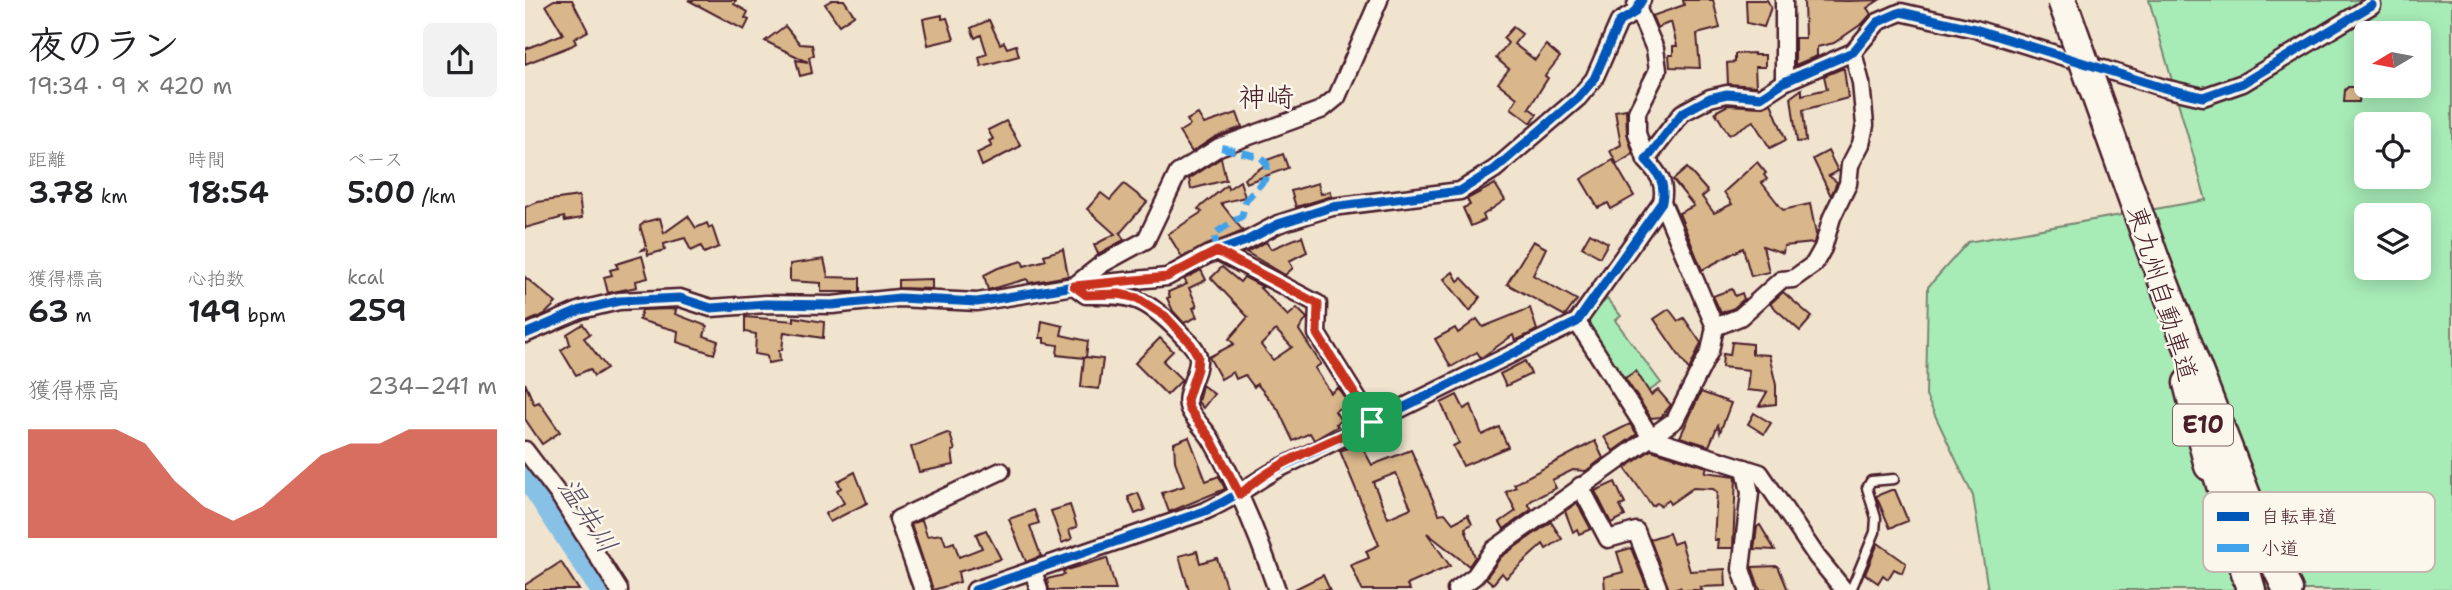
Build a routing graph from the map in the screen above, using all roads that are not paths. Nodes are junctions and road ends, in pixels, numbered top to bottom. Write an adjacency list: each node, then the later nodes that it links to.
1 (1379, 0): 12 (street)
2 (1784, 0): 7 (street)
3 (2062, 0): 11 (highway, 東九州自動車道 / E10, bridge)
4 (1639, 2): 8 (street); 10 (street)
5 (2372, 5): 6 (street)
6 (1853, 52): 7 (street); 14 (street)
7 (1784, 82): 8 (street)
8 (1646, 160): 9 (street)
9 (1662, 202): 13 (street); 14 (street)
10 (1217, 251): 12 (street); 17 (street)
11 (2155, 260): 16 (highway, 東九州自動車道 / E10); 26 (highway)
12 (1074, 286): 15 (street); 27 (street)
13 (1577, 322): 17 (street); 18 (street)
14 (1716, 327): 18 (street)
15 (525, 334)
16 (2180, 345): 24 (highway); 25 (highway, 東九州自動車道 / E10)
17 (1372, 422): 27 (street)
18 (1652, 439): 20 (street); 23 (street)
19 (525, 450): 32 (street)
20 (1745, 468): 39 (street); 40 (street)
21 (1001, 471): 33 (street)
22 (1894, 479): 41 (lane)
23 (1580, 486): 37 (street); 38 (street)
24 (2216, 492)
25 (2223, 492)
26 (2245, 492)
27 (1240, 495): 28 (street); 36 (street)
28 (1033, 570): 34 (street); 35 (street)
29 (2239, 572): 42 (highway)
30 (2246, 572): 43 (highway, 東九州自動車道 / E10)
31 (2279, 572): 44 (highway)
32 (619, 590)
33 (923, 590)
34 (975, 590)
35 (1039, 590)
36 (1277, 590)
37 (1457, 590)
38 (1658, 590)
39 (1748, 590)
40 (1844, 590)
41 (1850, 590)
42 (2244, 590)
43 (2251, 590)
44 (2288, 590)

